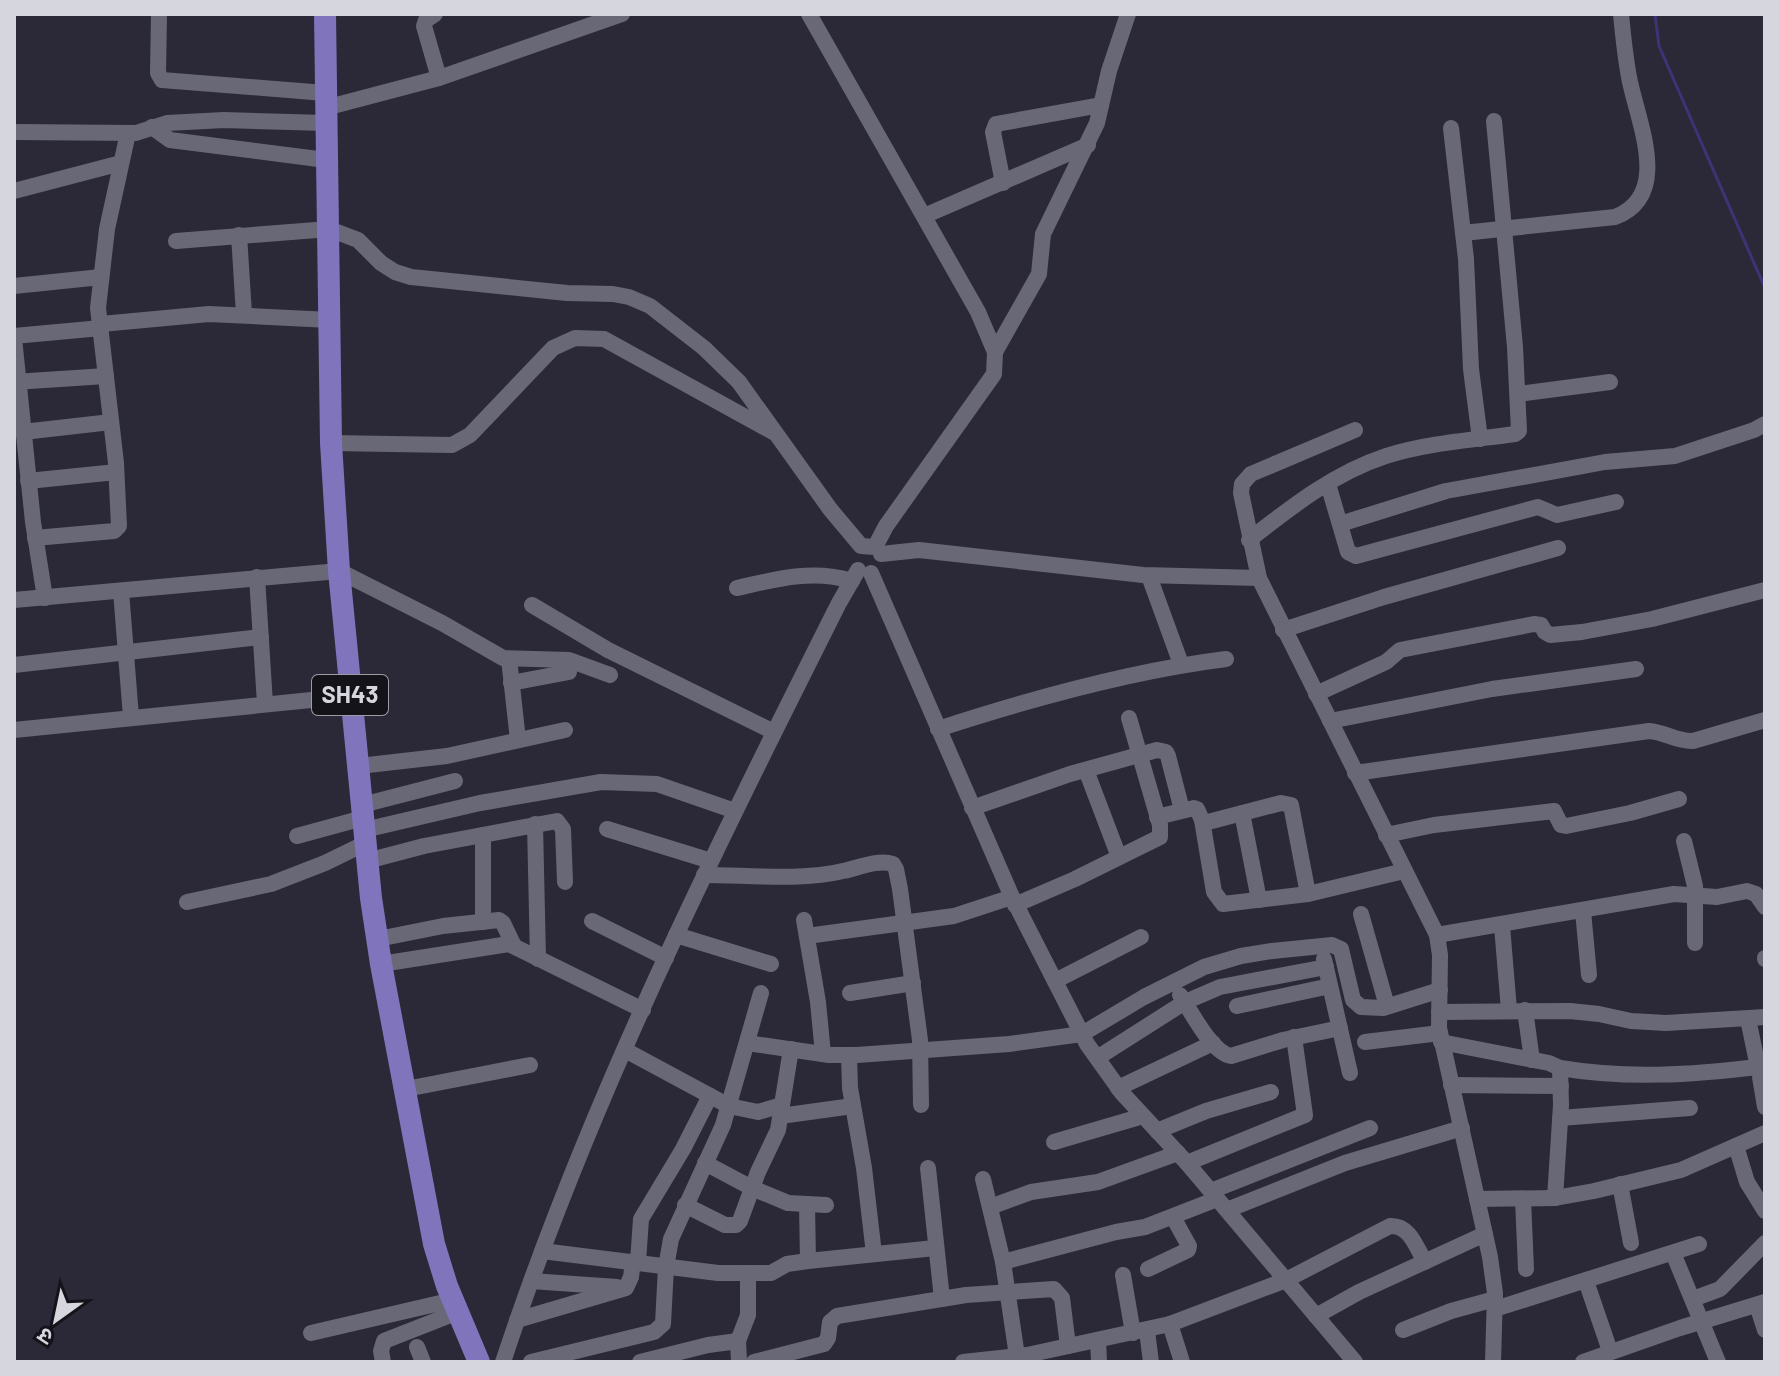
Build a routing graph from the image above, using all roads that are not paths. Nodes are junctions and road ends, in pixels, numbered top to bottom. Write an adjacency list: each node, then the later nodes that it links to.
1 (159, 14): 10 (street)
2 (325, 14): 10 (main road, SH43)
3 (435, 14): 8 (street)
4 (622, 14): 8 (street)
5 (809, 14): 21 (street)
6 (1128, 14): 9 (street)
7 (1621, 14): 22 (street)
8 (439, 78): 10 (street)
9 (1101, 105): 16 (street); 19 (street)
10 (325, 108): 12 (street); 17 (main road, SH43)
11 (1494, 121): 22 (street)
12 (152, 127): 15 (street); 17 (street)
13 (1451, 128): 24 (street)
14 (14, 132): 15 (street)
15 (128, 133): 18 (street)
16 (1088, 145): 19 (street); 33 (street)
17 (326, 160): 23 (main road, SH43)
18 (121, 163): 20 (street); 27 (street)
19 (1003, 183): 21 (street)
20 (14, 191)
21 (924, 216): 33 (street)
22 (1504, 228): 24 (street); 37 (street)
23 (329, 229): 25 (street); 30 (main road, SH43); 42 (street)
24 (1463, 233): 43 (street)
25 (239, 235): 26 (street); 29 (street)
26 (176, 241)
27 (101, 277): 28 (street); 31 (street)
28 (14, 286)
29 (244, 314): 30 (street); 31 (street)
30 (330, 320): 44 (main road, SH43)
31 (101, 326): 32 (street); 34 (street)
32 (14, 337): 35 (street)
33 (995, 352): 53 (street)
34 (106, 376): 35 (street); 38 (street)
35 (16, 382): 41 (street)
36 (1610, 382): 37 (street)
37 (1518, 394): 43 (street)
38 (111, 422): 41 (street); 45 (street)
39 (1765, 424): 49 (street)
40 (1355, 430): 51 (street)
41 (23, 432): 46 (street)
42 (778, 435): 44 (street); 53 (street)
43 (1480, 439): 47 (street)
44 (331, 443): 54 (main road, SH43)
45 (116, 472): 46 (street); 50 (street)
46 (28, 481): 50 (street)
47 (1328, 484): 49 (street); 51 (street)
48 (1616, 502): 49 (street)
49 (1340, 524)
50 (35, 538): 62 (street)
51 (1249, 540): 58 (street)
52 (1558, 548): 65 (street)
53 (872, 549): 55 (street); 55 (street); 56 (street)
54 (339, 571): 57 (street); 68 (street); 77 (main road, SH43)
55 (860, 574): 59 (street); 83 (street); 86 (street)
56 (1149, 576): 58 (street); 70 (street)
57 (257, 577): 61 (street); 66 (street)
58 (1259, 578): 65 (street)
59 (737, 588)
60 (1765, 590): 76 (street)
61 (121, 591): 62 (street); 67 (street)
62 (45, 598): 63 (street)
63 (14, 600)
64 (532, 605): 86 (street)
65 (1283, 630): 76 (street)
66 (261, 637): 67 (street); 78 (street)
67 (126, 653): 71 (street); 79 (street)
68 (509, 659): 74 (street); 75 (street)
69 (1226, 659): 70 (street)
70 (1181, 664): 83 (street)
71 (14, 665)
72 (1636, 669): 82 (street)
73 (569, 672): 75 (street)
74 (610, 675)
75 (511, 683): 87 (street)
76 (1316, 694): 82 (street)
77 (351, 696): 78 (street); 89 (main road, SH43)
78 (265, 704): 79 (street)
79 (131, 717): 84 (street)
80 (1129, 718): 88 (street)
81 (1765, 720): 91 (street)
82 (1330, 721): 91 (street)
83 (938, 729): 94 (street)
84 (14, 730)
85 (565, 730): 87 (street)
86 (774, 732): 96 (street)
87 (518, 740): 89 (street)
88 (1139, 754): 90 (street); 95 (street); 98 (street)
89 (359, 766): 102 (main road, SH43)
90 (1086, 770): 94 (street); 107 (street)
91 (1355, 773): 104 (street)
92 (455, 781): 102 (street)
93 (1679, 799): 104 (street)
94 (972, 808): 114 (street)
95 (1182, 810): 98 (street); 99 (street)
96 (735, 811): 102 (street); 108 (street)
97 (1242, 813): 99 (street); 111 (street); 113 (street)
98 (1157, 817): 107 (street)
99 (1202, 820): 113 (street)
100 (535, 824): 103 (street); 110 (street); 131 (street)
101 (607, 829): 108 (street)
102 (364, 831): 103 (street); 105 (street); 115 (street); 126 (main road, SH43)
103 (483, 835): 120 (street)
104 (1386, 835): 109 (street)
105 (297, 836)
106 (1684, 841): 112 (street)
107 (1119, 857): 114 (street)
108 (707, 868): 121 (street); 123 (street)
109 (1404, 871): 111 (street); 124 (street)
110 (565, 882)
111 (1308, 894): 113 (street)
112 (1696, 895): 116 (street); 117 (street); 127 (street)
113 (1259, 900)
114 (1014, 901): 121 (street); 136 (street)
115 (187, 902)
116 (1765, 907)
117 (1583, 911): 122 (street); 135 (street)
118 (1361, 914): 145 (street)
119 (592, 921): 130 (street)
120 (483, 922): 126 (street); 128 (street)
121 (905, 922): 137 (street); 160 (street)
122 (1502, 926): 124 (street); 147 (street)
123 (676, 935): 130 (street); 133 (street)
124 (1437, 935): 140 (street)
125 (1141, 937): 136 (street)
126 (378, 939): 132 (main road, SH43)
127 (1695, 943)
128 (514, 946): 131 (street); 132 (street)
129 (1320, 946): 134 (street); 138 (street); 145 (street)
130 (666, 958): 146 (street)
131 (538, 959): 146 (street)
132 (381, 964): 171 (main road, SH43)
133 (771, 964)
134 (1326, 967): 139 (street); 143 (street)
135 (1589, 975)
136 (1055, 981): 151 (street)
137 (913, 983): 142 (street); 159 (street)
138 (1172, 983): 143 (street); 151 (street)
139 (1330, 986): 144 (street); 150 (street)
140 (1440, 990): 145 (street); 148 (street)
141 (761, 993): 155 (street)
142 (850, 993)
143 (1185, 1002): 156 (street); 162 (street)
144 (1237, 1006)
145 (1387, 1006)
146 (643, 1010): 158 (street)
147 (1517, 1010): 148 (street); 149 (street); 163 (street)
148 (1439, 1012): 153 (street)
149 (1757, 1018): 165 (street)
150 (1340, 1028): 152 (street); 166 (street)
151 (1082, 1034): 159 (street); 162 (street)
152 (1294, 1037): 156 (street); 188 (street)
153 (1440, 1037): 154 (street); 163 (street); 168 (street)
154 (1365, 1042)
155 (747, 1043): 157 (street); 175 (street)
156 (1213, 1043): 170 (street)
157 (791, 1049): 160 (street); 179 (street)
158 (625, 1050): 173 (street); 209 (street)
159 (920, 1051): 161 (street); 174 (street)
160 (823, 1054): 161 (street)
161 (849, 1055): 176 (street)
162 (1097, 1058): 170 (street)
163 (1532, 1060): 165 (street)
164 (530, 1065): 171 (street)
165 (1560, 1068): 169 (street)
166 (1350, 1073)
167 (1760, 1077): 177 (street)
168 (1451, 1085): 169 (street); 183 (street)
169 (1561, 1086): 181 (street)
170 (1118, 1088): 180 (street)
171 (406, 1089): 230 (main road, SH43)
172 (1271, 1092): 184 (street)
173 (710, 1096): 175 (street); 213 (street)
174 (921, 1105)
175 (729, 1106): 179 (street); 189 (street)
176 (853, 1106): 179 (street); 211 (street)
177 (1765, 1107)
178 (1690, 1108): 181 (street)
179 (781, 1111): 193 (street)
180 (1143, 1116): 184 (street); 186 (street)
181 (1560, 1118): 194 (street)
182 (1370, 1128): 197 (street)
183 (1462, 1128): 195 (street); 197 (street)
184 (1157, 1131): 188 (street)
185 (1765, 1133): 187 (street)
186 (1054, 1142)
187 (1736, 1146): 192 (street); 202 (street)
188 (1182, 1158): 197 (street); 201 (street)
189 (705, 1163): 193 (street); 199 (street)
190 (928, 1168): 208 (street)
191 (983, 1179): 201 (street)
192 (1620, 1184): 194 (street); 205 (street)
193 (752, 1188): 198 (street); 199 (street)
194 (1555, 1198): 196 (street)
195 (1477, 1199): 196 (street); 204 (street)
196 (1523, 1199): 218 (street)
197 (1218, 1200): 203 (street); 221 (street)
198 (807, 1204): 200 (street); 212 (street)
199 (685, 1205): 216 (street)
200 (826, 1205)
201 (990, 1207): 214 (street)
202 (1765, 1211)
203 (1173, 1217): 214 (street); 217 (street)
204 (1485, 1234): 215 (street); 228 (street)
205 (1631, 1243)
206 (1699, 1244): 210 (street)
207 (1764, 1246): 227 (street)
208 (935, 1248): 211 (street); 226 (street)
209 (542, 1251): 213 (street); 222 (street)
210 (1673, 1253): 223 (street); 227 (street)
211 (874, 1254): 212 (street)
212 (808, 1261): 219 (street)
213 (635, 1262): 216 (street); 224 (street)
214 (1003, 1262): 225 (street)
215 (1425, 1262): 221 (street); 231 (street)
216 (666, 1267): 219 (street); 249 (street)
217 (1148, 1269)
218 (1526, 1269)
219 (748, 1273): 240 (street)
220 (1123, 1275): 237 (street)
221 (1286, 1280): 231 (street); 234 (street)
222 (531, 1281): 224 (street); 232 (street)
223 (1586, 1281): 228 (street); 244 (street)
224 (626, 1288): 232 (street)
225 (1008, 1292): 226 (street); 241 (street); 242 (street)
226 (942, 1299): 252 (street)
227 (1693, 1299): 233 (street)
228 (1495, 1304): 235 (street); 258 (street)
229 (1761, 1304): 233 (street); 236 (street)
230 (456, 1306): 238 (street); 246 (street); 247 (main road, SH43)
231 (1316, 1316): 257 (street)
232 (517, 1320): 248 (street)
233 (1703, 1321): 244 (street); 260 (street)
234 (1170, 1324): 237 (street); 256 (street)
235 (1403, 1330)
236 (1765, 1330)
237 (1140, 1332): 239 (street); 255 (street)
238 (311, 1333)
239 (1098, 1340): 241 (street); 254 (street)
240 (738, 1341): 245 (street); 251 (street)
241 (1068, 1346): 243 (street)
242 (1017, 1356): 243 (street); 253 (street)
243 (1051, 1356)
244 (1605, 1356): 259 (street)
245 (661, 1359): 250 (street)
246 (378, 1361)
247 (479, 1362)
248 (503, 1362)
249 (531, 1362)
250 (640, 1362)
251 (739, 1362)
252 (754, 1362)
253 (963, 1362)
254 (1099, 1362)
255 (1151, 1362)
256 (1182, 1362)
257 (1355, 1362)
258 (1493, 1362)
259 (1583, 1362)
260 (1718, 1362)

